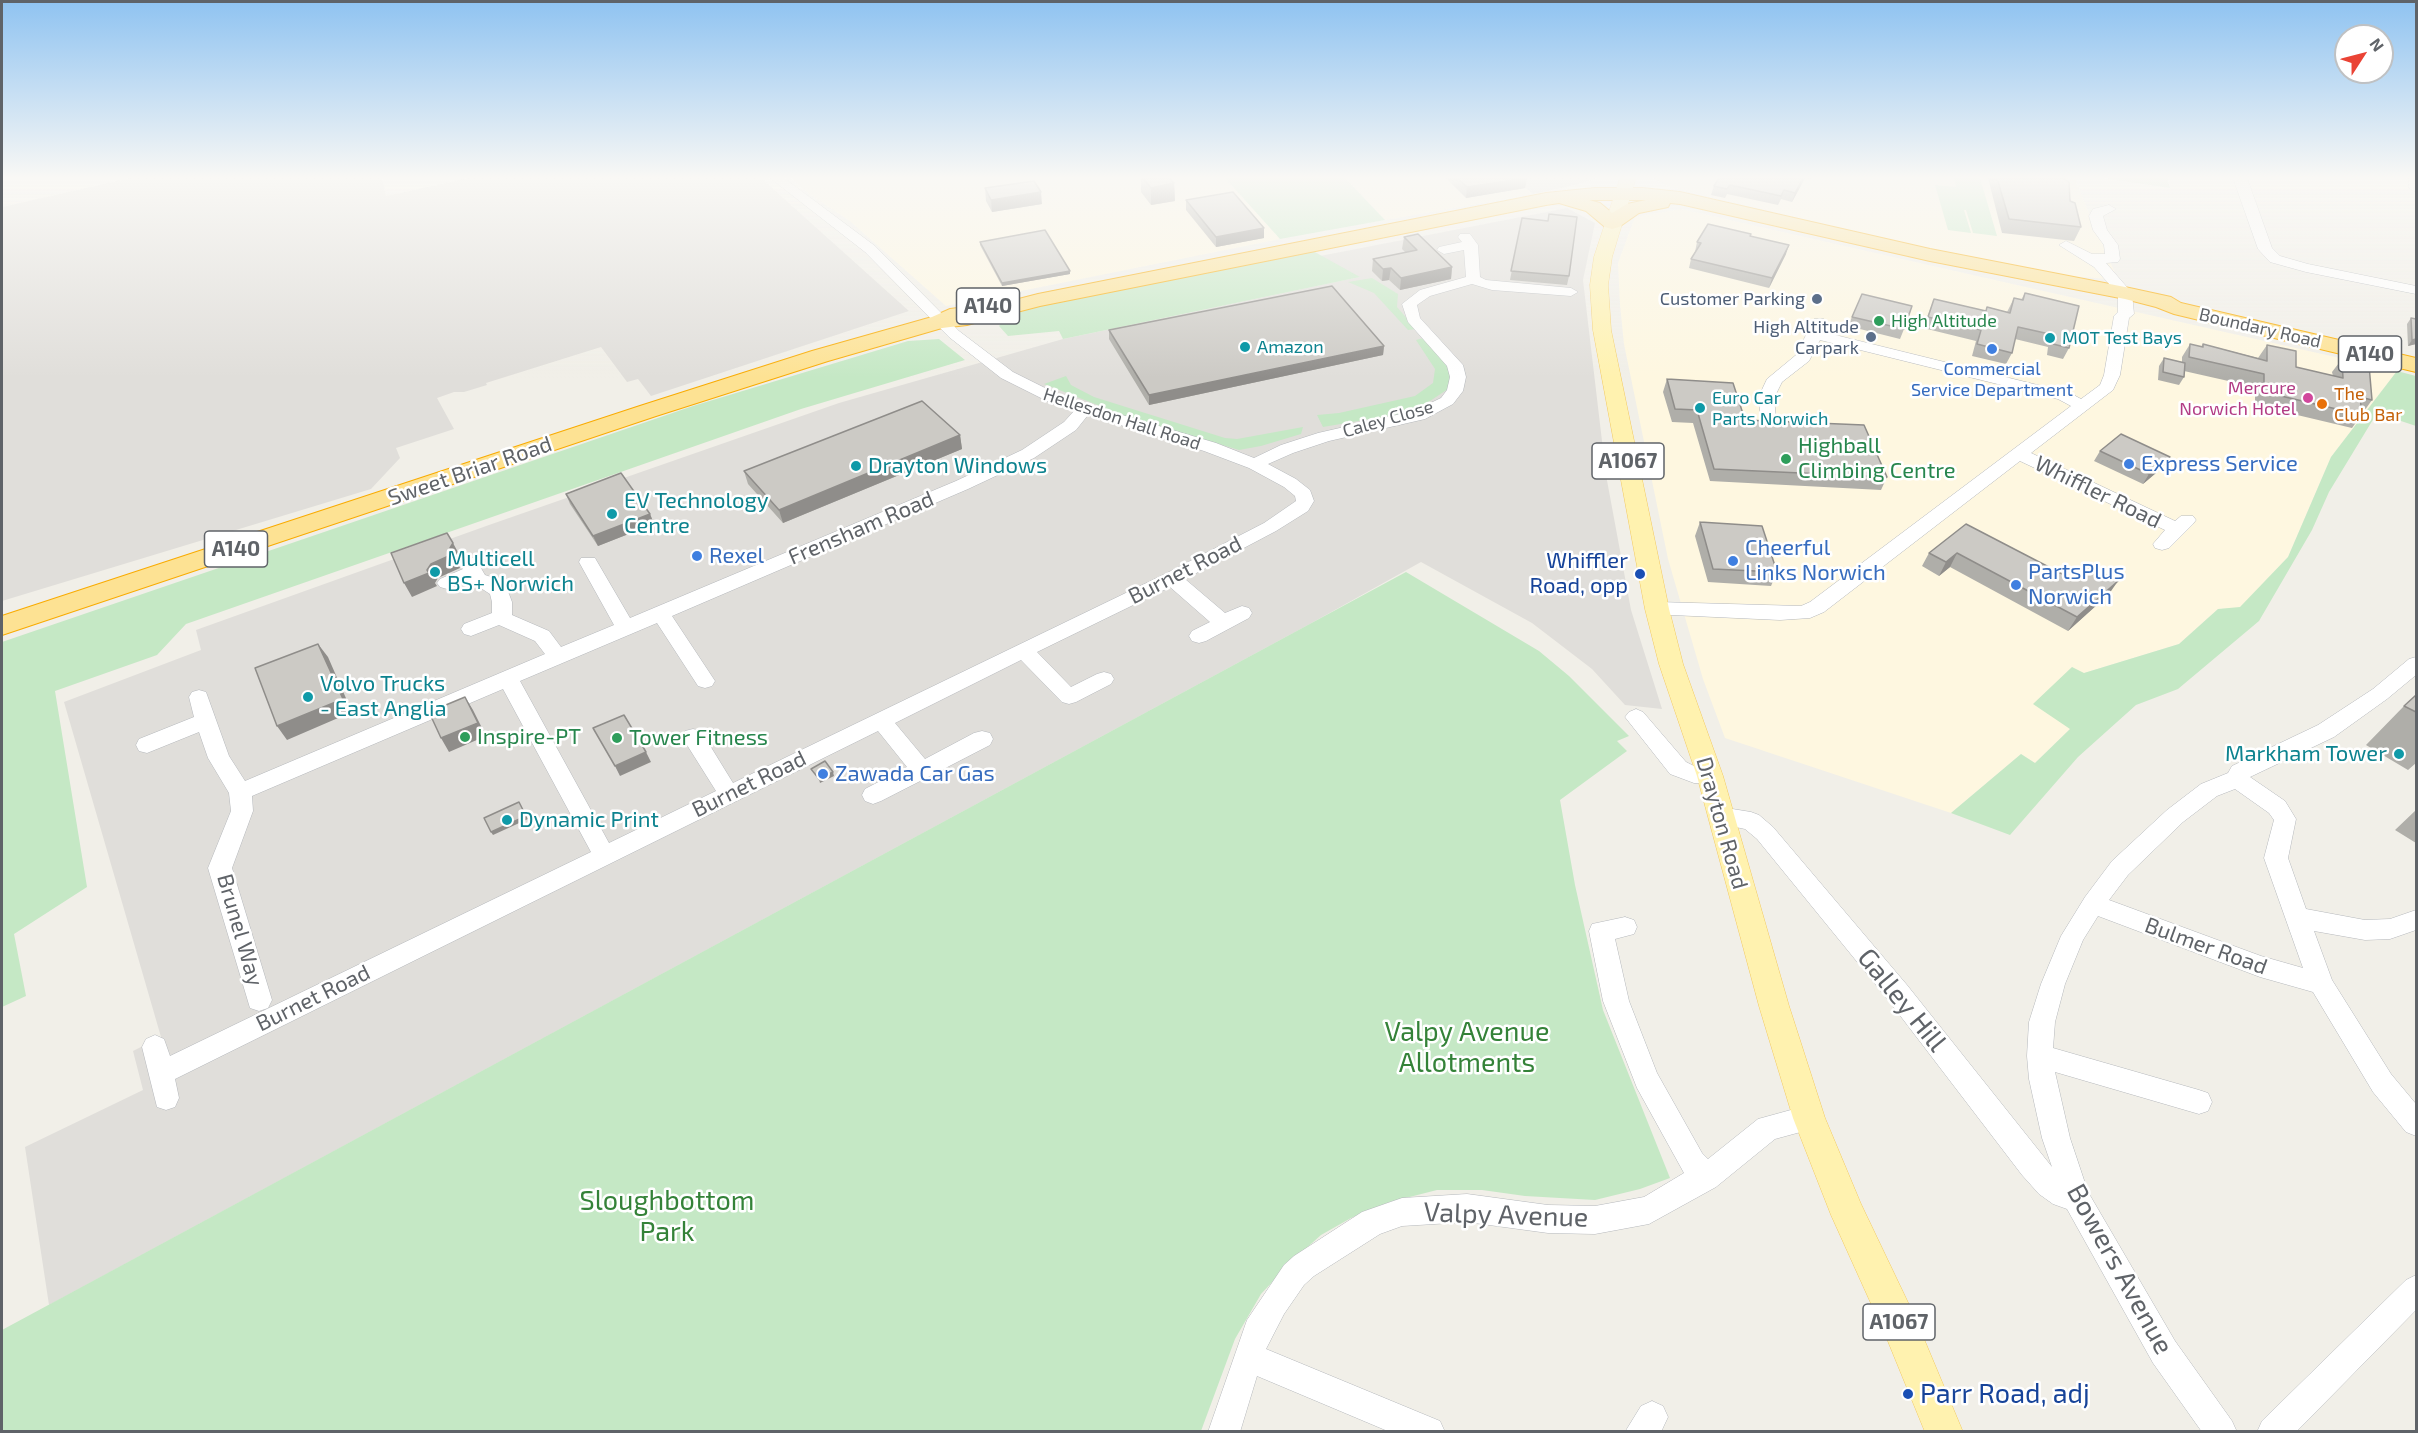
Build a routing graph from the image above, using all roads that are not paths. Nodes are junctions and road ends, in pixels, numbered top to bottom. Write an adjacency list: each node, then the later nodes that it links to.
1 (865, 245): 16 (street, Hellesdon Hall Road)
2 (1315, 245): 16 (highway, Sweet Briar Road / A140)
3 (1458, 245): 10 (street)
4 (1469, 245): 12 (street)
5 (1607, 245): 28 (main road, Drayton Road / A1067)
6 (1892, 245): 15 (highway, Boundary Road / A140)
7 (2066, 245): 11 (street)
8 (2111, 245): 11 (street)
9 (2264, 245): 13 (street)
10 (1444, 250)
11 (2088, 259): 15 (street)
12 (1473, 279): 14 (street); 22 (street, Caley Close)
13 (2416, 290)
14 (1571, 292)
15 (2119, 300): 17 (highway, Boundary Road / A140); 18 (street, Whiffler Road)
16 (940, 322): 19 (street, Hellesdon Hall Road); 33 (highway, Sweet Briar Road / A140)
17 (2416, 365)
18 (2083, 406): 20 (street); 21 (street, Whiffler Road)
19 (1084, 409): 22 (street, Hellesdon Hall Road); 30 (street, Frensham Road)
20 (1768, 418)
21 (2019, 454): 24 (street, Whiffler Road); 28 (street, Whiffler Road)
22 (1255, 464): 23 (street, Hellesdon Hall Road)
23 (1302, 507): 26 (street, Burnet Road)
24 (2162, 544)
25 (588, 562): 34 (street)
26 (1172, 578): 32 (street); 37 (street, Burnet Road)
27 (447, 583): 31 (street)
28 (1657, 609): 51 (main road, Drayton Road / A1067)
29 (1242, 613): 32 (street)
30 (661, 614): 34 (street, Frensham Road); 42 (street)
31 (502, 617): 35 (street); 38 (street)
32 (1223, 622): 36 (street)
33 (2, 626)
34 (627, 628): 38 (street, Frensham Road)
35 (471, 629)
36 (1199, 636)
37 (1023, 650): 41 (street); 45 (street, Burnet Road)
38 (558, 658): 40 (street, Frensham Road)
39 (2416, 664): 52 (street, Bowers Avenue)
40 (508, 679): 53 (street, Frensham Road); 57 (street)
41 (1104, 679)
42 (705, 681)
43 (199, 697): 46 (street)
44 (1636, 717): 51 (street)
45 (880, 720): 50 (street); 54 (street, Burnet Road)
46 (205, 721): 49 (street); 53 (street)
47 (693, 737): 54 (street)
48 (982, 739): 50 (street)
49 (147, 745)
50 (922, 771): 55 (street)
51 (1710, 776): 56 (main road, Drayton Road / A1067)
52 (2237, 779): 58 (street, Bowers Avenue); 59 (street)
53 (240, 792): 63 (street, Brunel Way)
54 (729, 794): 57 (street, Burnet Road)
55 (873, 795)
56 (1720, 816): 69 (main road, Drayton Road / A1067); 72 (street, Galley Hill)
57 (604, 855): 66 (street, Burnet Road)
58 (2094, 904): 62 (street, Bulmer Road); 65 (street, Bowers Avenue)
59 (2298, 918): 60 (street); 62 (street)
60 (2416, 920)
61 (1625, 927): 71 (street)
62 (2321, 984): 70 (street)
63 (260, 1000)
64 (155, 1047): 66 (street)
65 (2040, 1056): 68 (street); 72 (street, Bowers Avenue)
66 (161, 1073): 67 (street)
67 (166, 1098)
68 (2199, 1102)
69 (1809, 1118): 71 (street, Valpy Avenue); 77 (main road, Drayton Road / A1067)
70 (2416, 1123)
71 (1706, 1176): 74 (street, Valpy Avenue)
72 (2076, 1198): 78 (street, Bowers Avenue)
73 (2416, 1290): 79 (street)
74 (1248, 1357): 75 (street, Valpy Avenue); 76 (street)
75 (1224, 1431)
76 (1429, 1431)
77 (1944, 1431)
78 (2221, 1431)
79 (2273, 1431)

